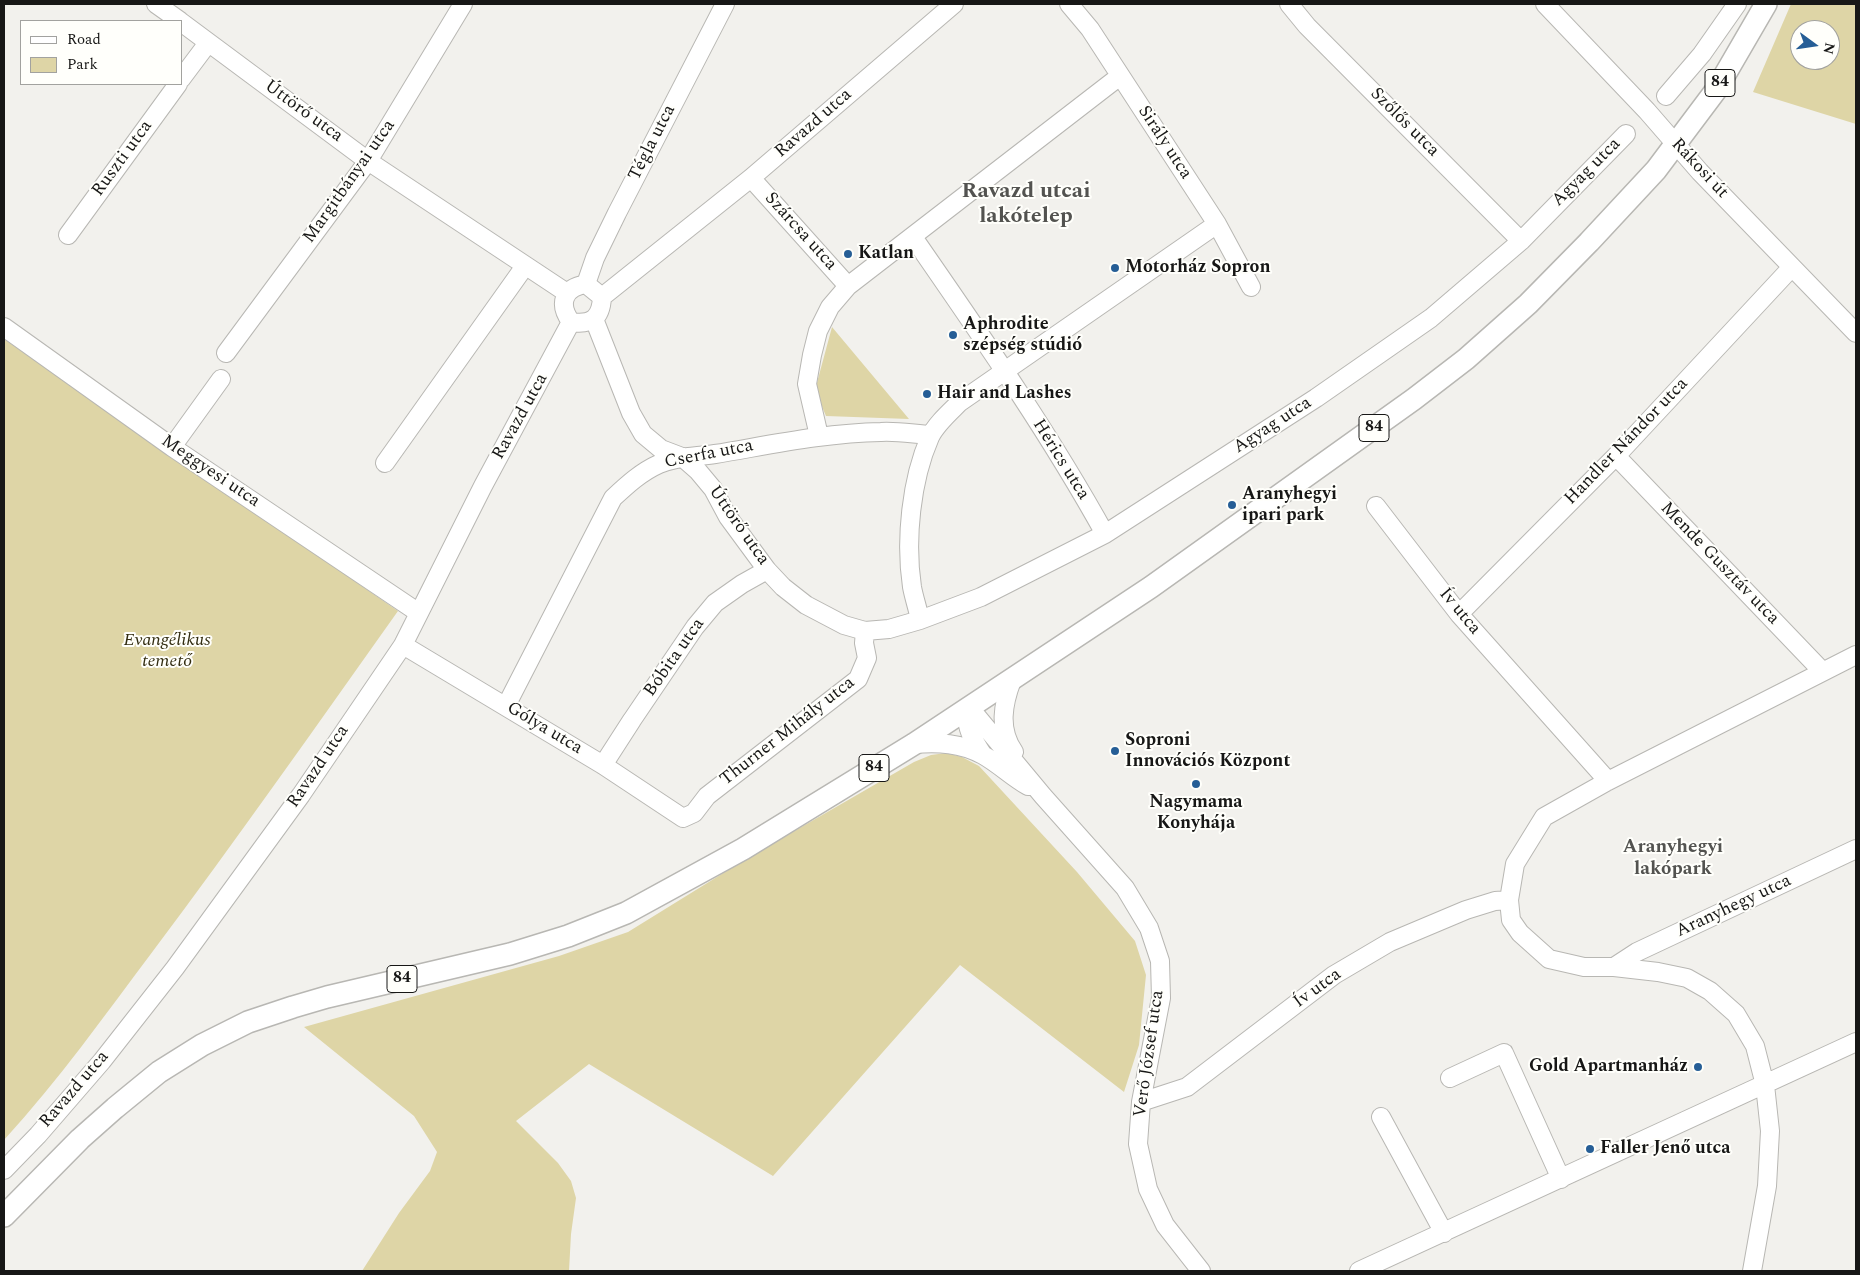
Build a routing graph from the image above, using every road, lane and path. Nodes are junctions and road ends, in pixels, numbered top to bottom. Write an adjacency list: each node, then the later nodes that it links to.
1 (463, 4): 19 (street, Margitbányai utca)
2 (725, 4): 27 (street, Tégla utca)
3 (954, 4): 20 (street, Ravazd utca)
4 (1069, 4): 13 (street, Sirály utca)
5 (1289, 4): 24 (street, Szőlős utca)
6 (1545, 4): 18 (street, Rákosi út)
7 (1737, 4): 16 (street)
8 (1766, 4): 18 (main road, 84)
9 (163, 6): 10 (street, Úttörő utca)
10 (178, 20)
11 (182, 23): 12 (street, Úttörő utca)
12 (208, 42): 14 (street); 19 (street, Úttörő utca)
13 (1120, 76): 21 (street, Sirály utca); 23 (street)
14 (182, 78)
15 (177, 85): 22 (street, Ruszti utca)
16 (1666, 96)
17 (1626, 134): 24 (street, Agyag utca)
18 (1676, 144): 26 (street, Rákosi út); 55 (main road, 84)
19 (368, 161): 25 (street, Úttörő utca); 36 (street, Margitbányai utca)
20 (751, 178): 28 (street, Szárcsa utca); 31 (street, Ravazd utca)
21 (1217, 224): 29 (street, Sirály utca); 37 (street)
22 (68, 235)
23 (913, 237): 28 (street); 37 (street, Hérics utca)
24 (1520, 241): 46 (street, Agyag utca)
25 (526, 266): 30 (street, Úttörő utca); 44 (street)
26 (1792, 268): 35 (street, Rákosi út); 42 (street, Handler Nándor utca)
27 (586, 284): 30 (street); 31 (street)
28 (848, 286): 40 (street)
29 (1251, 287)
30 (566, 293): 33 (street)
31 (602, 297): 32 (street)
32 (594, 319): 33 (street); 43 (street, Úttörő utca)
33 (571, 322): 48 (street, Ravazd utca)
34 (4, 327): 41 (street, Meggyesi utca)
35 (1856, 333)
36 (226, 353)
37 (1004, 370): 39 (street); 46 (street, Hérics utca)
38 (221, 379): 41 (street)
39 (930, 435): 40 (street, Cserfa utca); 50 (street)
40 (819, 436): 43 (street, Cserfa utca)
41 (172, 447): 48 (street, Meggyesi utca)
42 (1616, 456): 49 (street, Handler Nándor utca); 54 (street, Mende Gusztáv utca)
43 (682, 457): 47 (street, Úttörő utca); 56 (street, Cserfa utca)
44 (386, 463)
45 (1376, 506): 49 (street, Ív utca)
46 (1105, 534): 50 (street, Agyag utca)
47 (767, 570): 51 (street, Úttörő utca); 60 (street, Bóbita utca)
48 (419, 613): 52 (street, Ravazd utca)
49 (1459, 614): 61 (street, Ív utca)
50 (920, 620): 51 (street, Agyag utca)
51 (865, 631): 63 (street, Thurner Mihály utca)
52 (403, 645): 56 (street, Gólya utca); 72 (street, Ravazd utca)
53 (1856, 654): 54 (street)
54 (1822, 671): 61 (street)
55 (1012, 680): 57 (main road, 84); 62 (street)
56 (506, 706): 60 (street, Gólya utca)
57 (968, 708): 58 (main road, 84); 59 (street); 62 (street, Verő József utca)
58 (914, 744): 59 (street); 74 (main road, 84)
59 (983, 755): 62 (street)
60 (603, 765): 63 (street, Gólya utca)
61 (1608, 782): 65 (street)
62 (1043, 796): 70 (street, Verő József utca)
63 (683, 818)
64 (1856, 849): 66 (street, Aranyhegy utca)
65 (1509, 900): 66 (street); 70 (street, Ív utca)
66 (1614, 967): 69 (street)
67 (1856, 1042): 69 (street)
68 (1450, 1078): 73 (street)
69 (1765, 1085): 73 (street); 78 (street)
70 (1141, 1102): 76 (street, Verő József utca)
71 (1381, 1117): 75 (street)
72 (4, 1170)
73 (1561, 1179): 75 (street)
74 (4, 1216)
75 (1444, 1233): 77 (street)
76 (1201, 1271)
77 (1359, 1271)
78 (1752, 1271)

